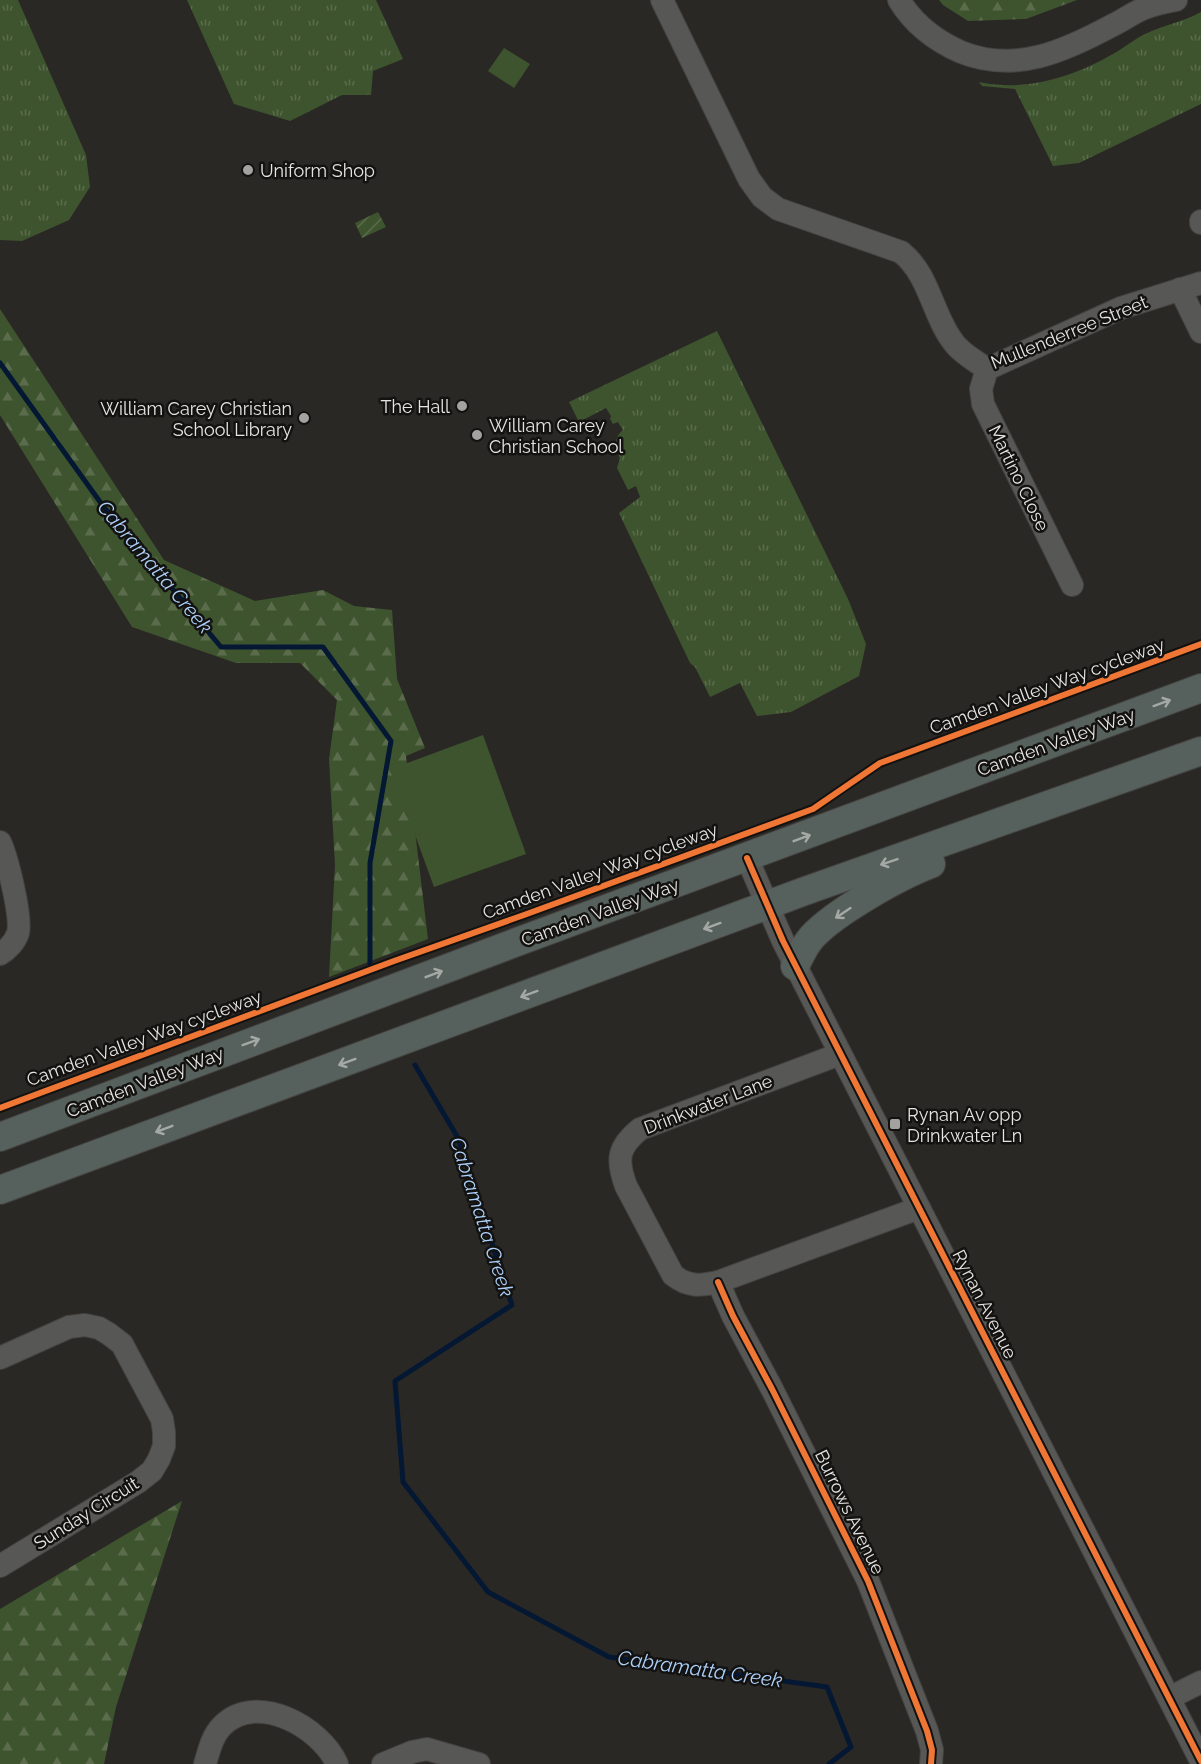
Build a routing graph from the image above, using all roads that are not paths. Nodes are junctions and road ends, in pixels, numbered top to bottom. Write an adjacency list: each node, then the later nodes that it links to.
1 (662, 0): 6 (street, Mullenderree Street)
2 (899, 0): 3 (street)
3 (1176, 0)
4 (1191, 286): 5 (street); 6 (street, Mullenderree Street)
5 (1201, 332)
6 (987, 369): 7 (street, Martino Close)
7 (1072, 585)
8 (1201, 688): 12 (main road, Camden Valley Way, one-way to 8)
9 (1201, 751): 10 (main road)
10 (1141, 772): 13 (main road, one-way to 13); 15 (main road, one-way to 15)
11 (0, 842): 14 (street)
12 (747, 858): 13 (street, Rynan Avenue); 17 (main road, Camden Valley Way, one-way to 12)
13 (767, 906): 15 (street, Rynan Avenue); 18 (main road, one-way to 18)
14 (0, 954)
15 (795, 966): 16 (street, Rynan Avenue)
16 (840, 1054): 19 (street, Rynan Avenue); 20 (street, Drinkwater Lane)
17 (0, 1137)
18 (0, 1190)
19 (919, 1208): 20 (street, Drinkwater Lane); 24 (street, Rynan Avenue)
20 (718, 1282): 30 (street, Burrows Avenue)
21 (0, 1358): 22 (street, Sunday Circuit)
22 (0, 1566)
23 (1201, 1682): 24 (street)
24 (1169, 1698): 25 (street, Rynan Avenue)
25 (1201, 1761)
26 (205, 1764): 27 (street)
27 (337, 1764)
28 (383, 1764): 29 (street)
29 (479, 1764)
30 (932, 1764)

